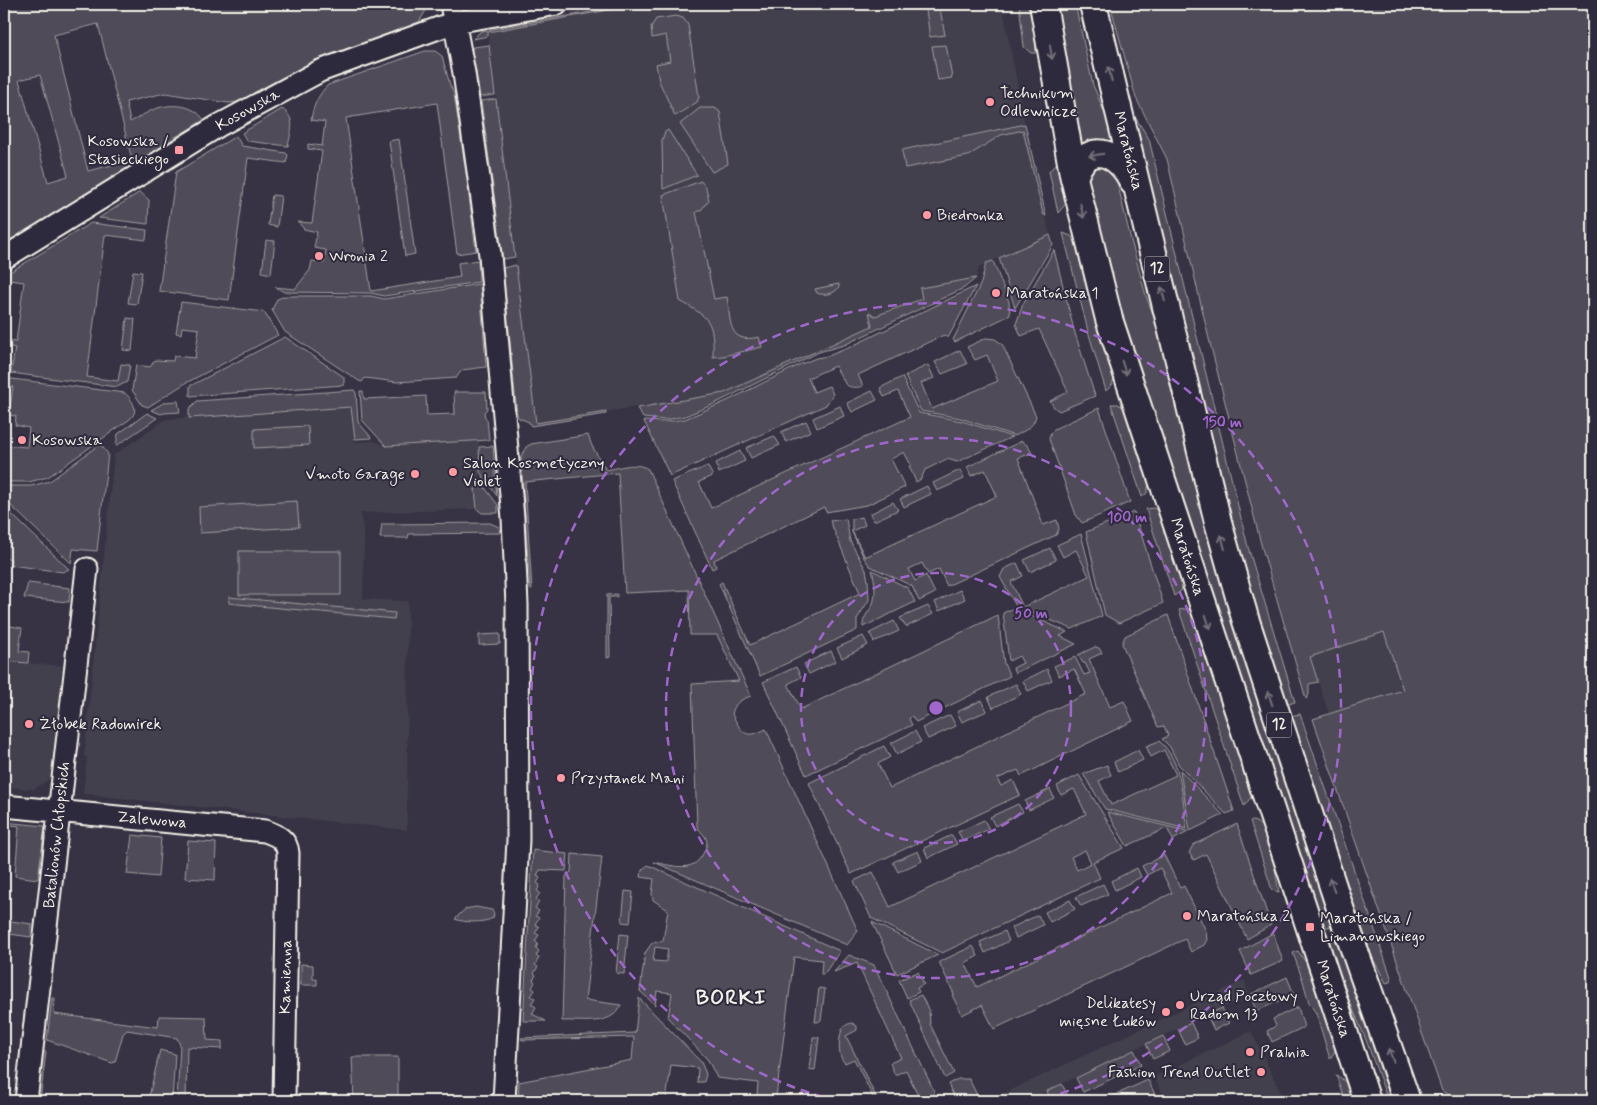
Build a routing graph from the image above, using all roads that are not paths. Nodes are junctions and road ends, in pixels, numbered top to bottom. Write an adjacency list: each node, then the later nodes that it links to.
1 (556, 4): 4 (street, Kosowska)
2 (1043, 4): 5 (main road, Maratońska / 12, one-way to 5)
3 (1093, 4): 6 (main road, Maratońska / 12, one-way to 3)
4 (453, 13): 7 (street, Kosowska); 16 (street)
5 (1074, 179): 6 (main road, one-way to 5); 13 (main road, Maratońska / 12, one-way to 13)
6 (1139, 197): 12 (main road, Maratońska / 12, one-way to 6)
7 (4, 258)
8 (87, 569): 10 (street, Batalionów Chłopskich)
9 (4, 806): 10 (street, Zalewowa)
10 (59, 812): 11 (street, Zalewowa); 14 (street, Batalionów Chłopskich)
11 (288, 853): 15 (street, Kamienna)
12 (1343, 917): 13 (main road); 18 (main road, Maratońska / 12, one-way to 12)
13 (1311, 932): 17 (main road, Maratońska / 12)
14 (26, 1101)
15 (284, 1101)
16 (504, 1101)
17 (1367, 1101)
18 (1407, 1101)

